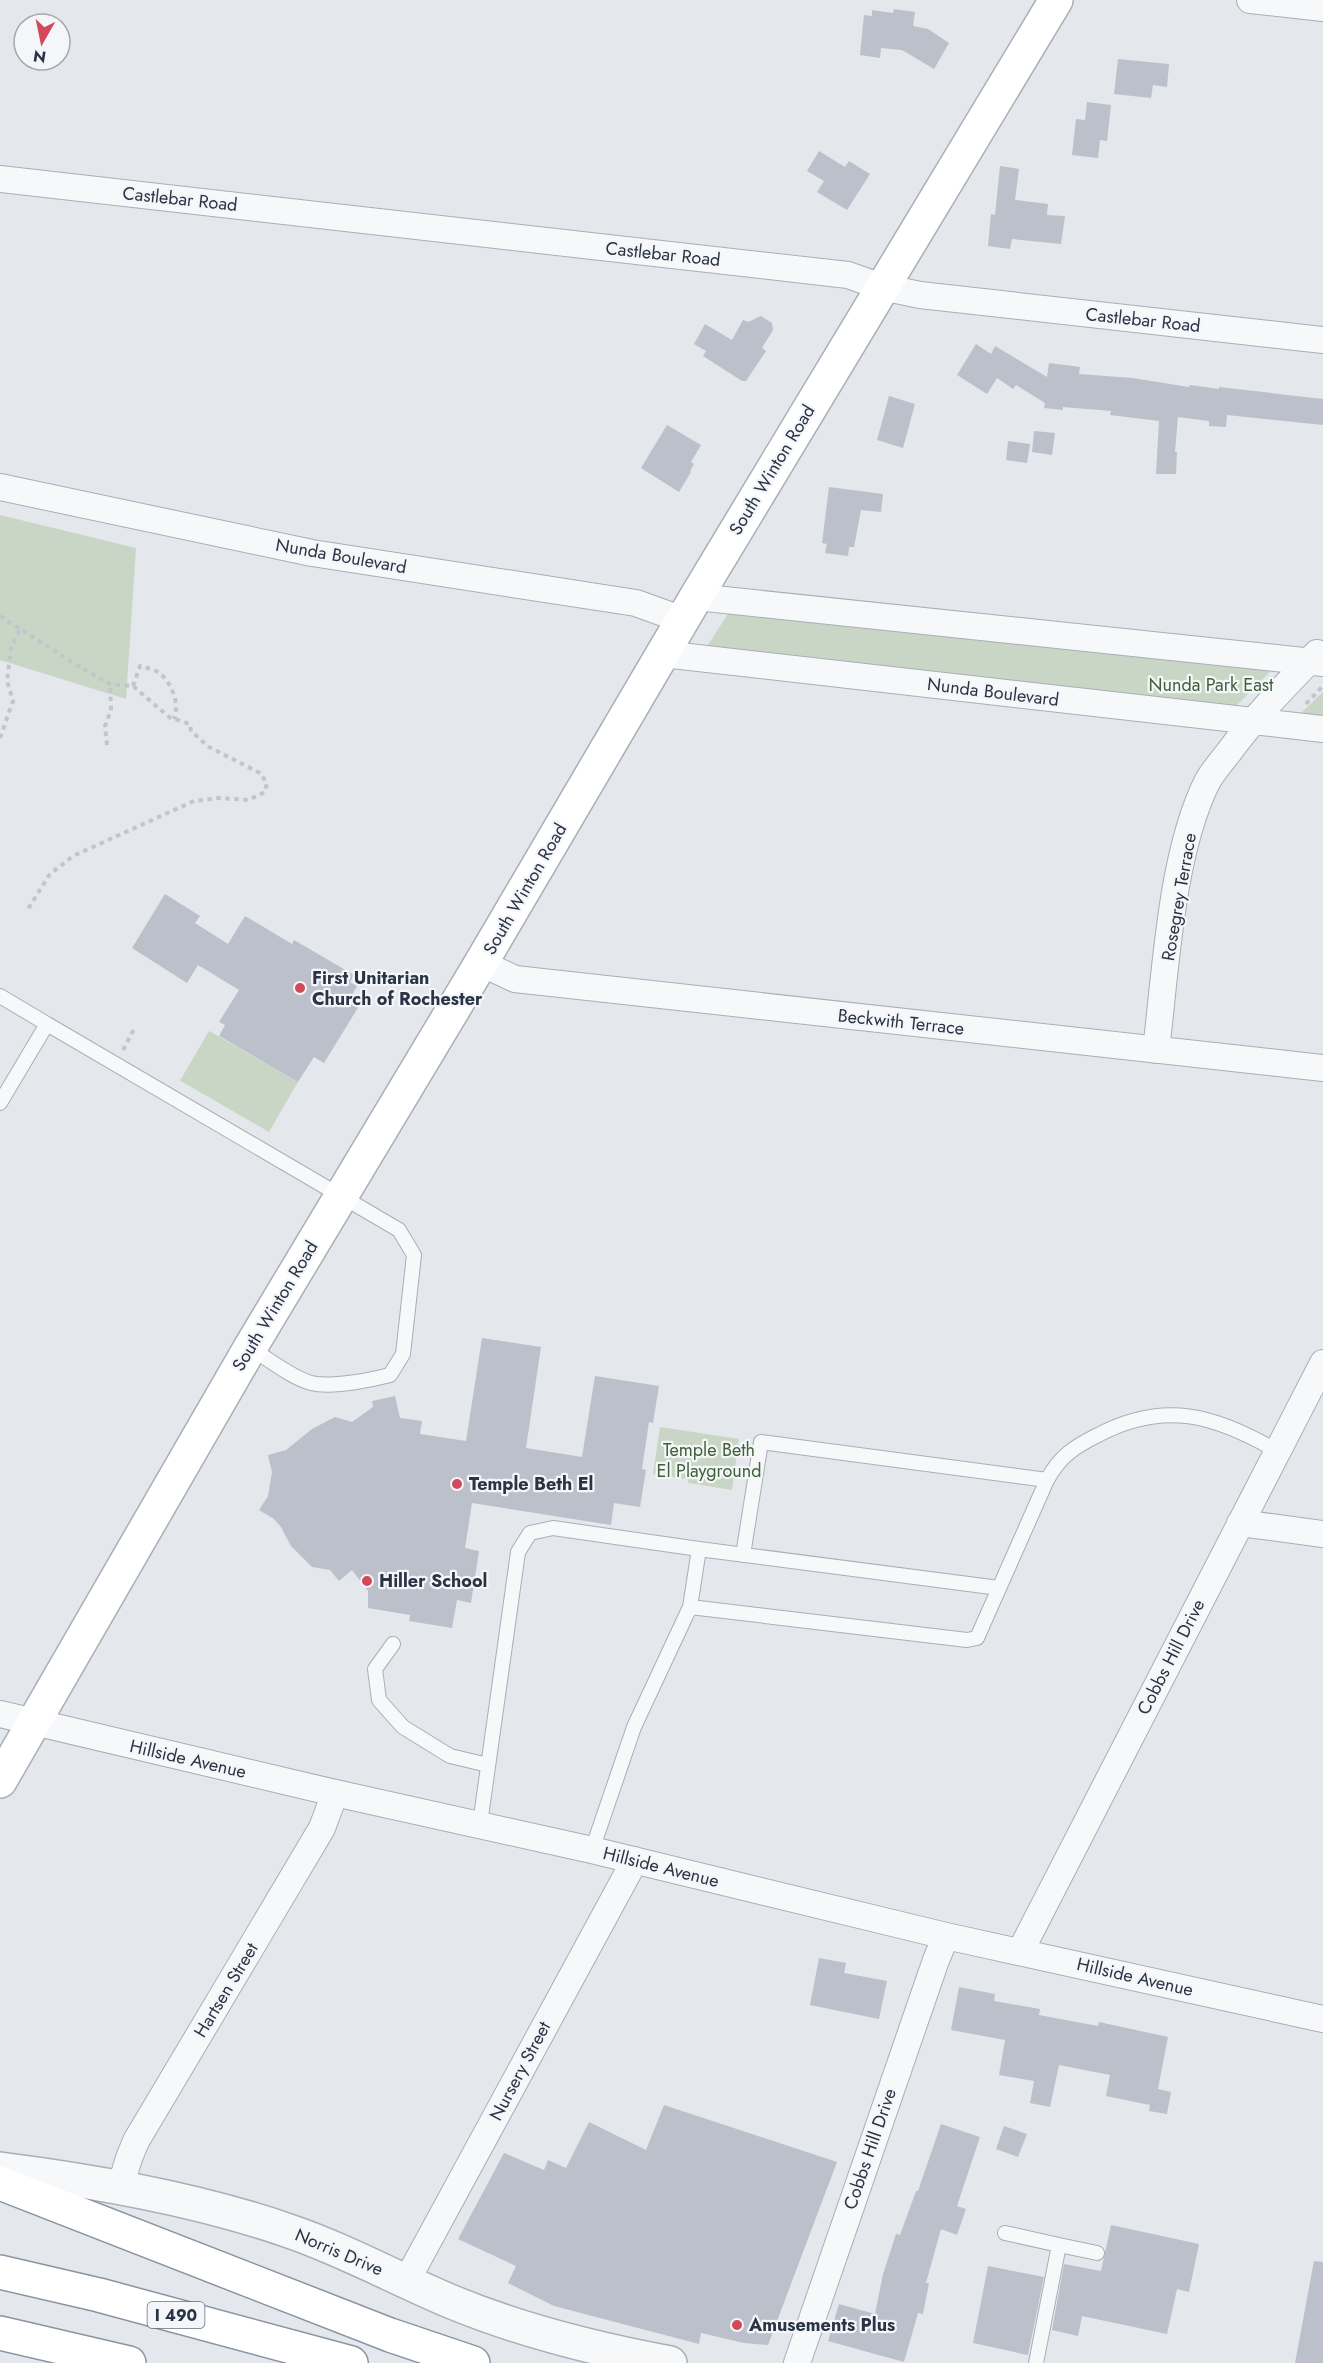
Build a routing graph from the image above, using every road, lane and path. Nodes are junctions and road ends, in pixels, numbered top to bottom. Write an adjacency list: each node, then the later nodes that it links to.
1 (1056, 0): 5 (main road, South Winton Road)
2 (1250, 0): 3 (street)
3 (1323, 8)
4 (0, 179): 5 (street, Castlebar Road)
5 (882, 287): 6 (street, Castlebar Road); 8 (main road, South Winton Road)
6 (1323, 340)
7 (0, 487): 8 (street, Nunda Boulevard)
8 (689, 608): 11 (main road, South Winton Road); 12 (street, Nunda Boulevard)
9 (0, 616): 10 (path)
10 (20, 628): 13 (path); 20 (path)
11 (663, 654): 18 (street, Nunda Boulevard); 23 (main road, South Winton Road)
12 (1318, 657): 18 (street, Rosegrey Terrace)
13 (111, 684): 14 (path); 21 (path)
14 (133, 686): 17 (path); 17 (path)
15 (1323, 686): 16 (path)
16 (1302, 708)
17 (174, 719): 22 (path)
18 (1251, 722): 19 (street, Nunda Boulevard); 26 (street, Rosegrey Terrace)
19 (1323, 729)
20 (0, 738)
21 (106, 746)
22 (28, 909)
23 (481, 963): 26 (street, Beckwith Terrace); 29 (main road, South Winton Road)
24 (0, 996): 25 (lane)
25 (47, 1024): 28 (lane); 29 (lane)
26 (1156, 1050): 27 (street, Beckwith Terrace)
27 (1323, 1068)
28 (0, 1103)
29 (340, 1196): 30 (main road, South Winton Road); 30 (lane)
30 (250, 1348): 42 (main road, South Winton Road)
31 (1323, 1363): 32 (street, Cobbs Hill Drive)
32 (1277, 1451): 33 (lane); 34 (street, Cobbs Hill Drive)
33 (1047, 1480): 37 (lane); 38 (lane)
34 (1240, 1523): 35 (street); 50 (street, Cobbs Hill Drive)
35 (1323, 1534)
36 (699, 1550): 37 (lane); 39 (lane); 43 (lane)
37 (743, 1555): 38 (lane)
38 (999, 1588): 39 (lane)
39 (690, 1607): 47 (lane)
40 (393, 1644): 43 (lane)
41 (0, 1714): 42 (street, Hillside Avenue)
42 (34, 1724): 44 (main road, South Winton Road); 45 (street, Hillside Avenue)
43 (489, 1765): 46 (lane)
44 (0, 1781)
45 (335, 1793): 46 (street, Hillside Avenue); 54 (street, Hartsen Street)
46 (480, 1824): 47 (street, Hillside Avenue)
47 (592, 1850): 48 (street, Hillside Avenue)
48 (635, 1860): 49 (street, Hillside Avenue); 59 (street, Nursery Street)
49 (946, 1936): 50 (street, Hillside Avenue); 65 (street, Cobbs Hill Drive)
50 (1020, 1952): 51 (street, Hillside Avenue)
51 (1323, 2019)
52 (0, 2169): 54 (street, Norris Drive)
53 (0, 2182): 63 (main road)
54 (120, 2188): 59 (street, Norris Drive)
55 (1005, 2233): 56 (lane)
56 (1059, 2245): 57 (lane); 66 (lane)
57 (1097, 2253)
58 (0, 2272): 62 (main road, I 490)
59 (406, 2282): 64 (street, Norris Drive)
60 (0, 2333): 61 (main road)
61 (129, 2363)
62 (351, 2363)
63 (473, 2363)
64 (670, 2363)
65 (797, 2363)
66 (1036, 2363)

